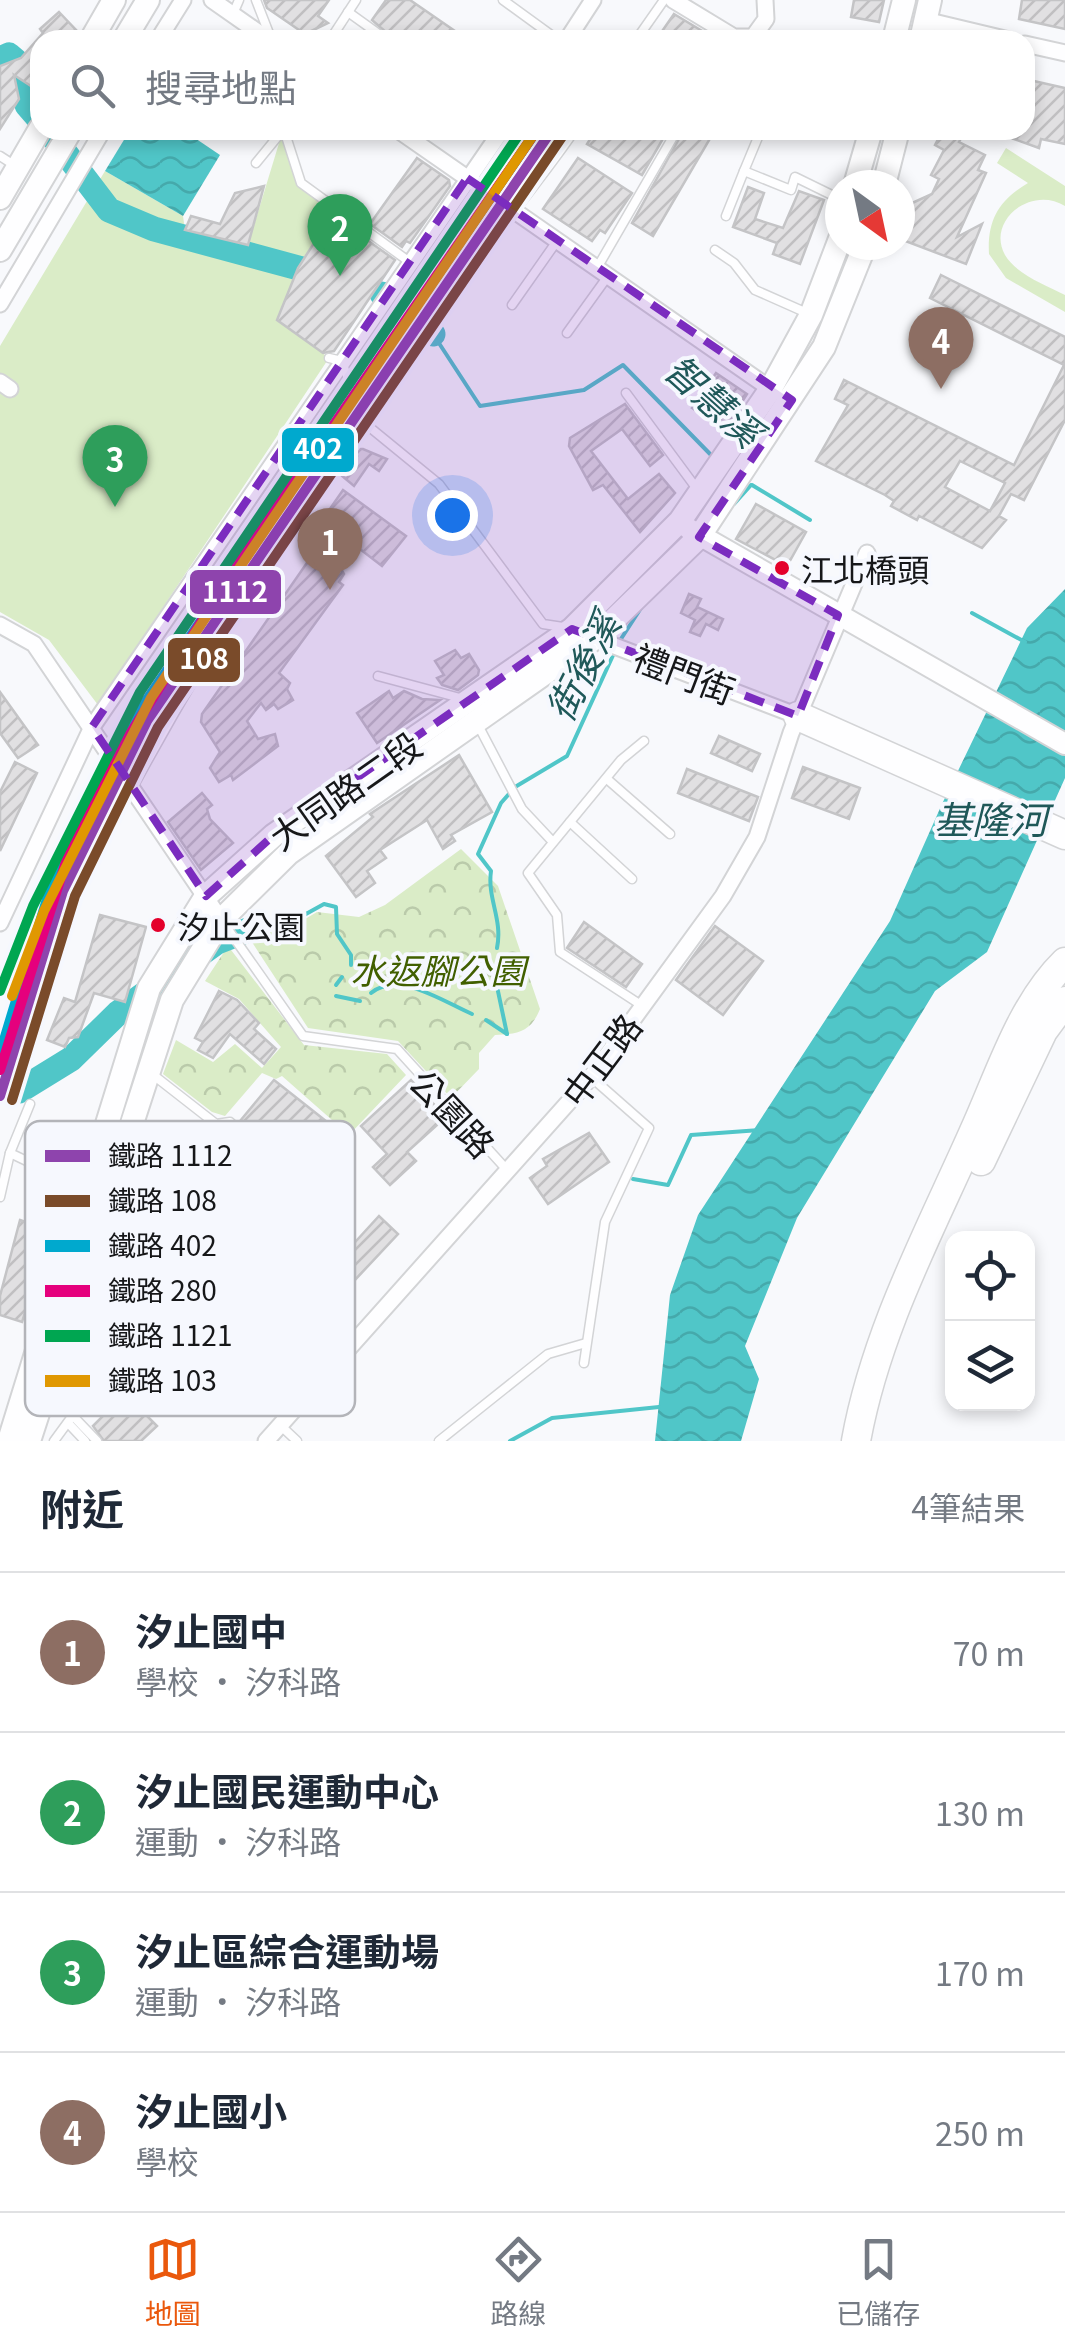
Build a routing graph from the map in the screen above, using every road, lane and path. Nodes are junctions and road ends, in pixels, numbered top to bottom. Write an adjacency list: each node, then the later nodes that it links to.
1 (114, 0): 16 (main road)
2 (148, 0): 17 (main road)
3 (184, 0): 18 (street)
4 (212, 0): 13 (street)
5 (256, 0): 20 (lane)
6 (356, 0): 14 (lane)
7 (503, 0): 23 (lane)
8 (593, 0): 24 (street)
9 (664, 0): 25 (lane)
10 (673, 0): 26 (street)
11 (765, 0): 27 (street)
12 (904, 0): 28 (main road)
13 (236, 7): 19 (street)
14 (348, 12): 21 (lane); 22 (lane)
15 (925, 24): 29 (street)
16 (97, 30)
17 (130, 30)
18 (164, 30)
19 (260, 30)
20 (267, 30)
21 (336, 30)
22 (373, 30)
23 (544, 30)
24 (574, 30)
25 (643, 30)
26 (720, 30)
27 (758, 30)
28 (897, 30)
29 (957, 30)
30 (1035, 46): 31 (street)
31 (1065, 53)
32 (31, 140): 44 (main road)
33 (65, 140): 55 (main road)
34 (98, 140): 61 (street)
35 (276, 140): 45 (lane)
36 (287, 140): 59 (lane)
37 (412, 140): 49 (street)
38 (494, 140): 49 (street)
39 (568, 140): 52 (lane)
40 (672, 140): 60 (lane)
41 (757, 140): 48 (lane)
42 (868, 140): 46 (main road)
43 (895, 140): 47 (main road)
44 (12, 163): 51 (main road)
45 (256, 163)
46 (859, 170)
47 (888, 170)
48 (744, 171): 50 (lane); 53 (lane)
49 (466, 178): 52 (street); 59 (street)
50 (825, 192)
51 (0, 198)
52 (516, 212): 54 (street); 68 (lane)
53 (726, 216)
54 (557, 241): 60 (street); 62 (lane)
55 (0, 250)
56 (715, 250): 63 (lane)
57 (833, 260): 63 (main road, 大同路二段)
58 (859, 260): 67 (main road, 大同路二段)
59 (411, 264): 65 (street)
60 (602, 272): 64 (lane); 67 (street)
61 (0, 304)
62 (512, 305)
63 (812, 315): 67 (main road, 大同路二段)
64 (567, 333)
65 (336, 359): 68 (lane); 82 (street)
66 (626, 394): 70 (lane)
67 (781, 395): 69 (main road, 大同路二段)
68 (361, 418): 76 (lane); 87 (lane)
69 (759, 427): 70 (main road, 大同路二段); 72 (main road, 大同路二段)
70 (700, 492): 71 (main road, 大同路二段)
71 (680, 522): 72 (street); 76 (main road, 大同路二段)
72 (706, 532): 74 (street); 77 (main road, 大同路二段)
73 (867, 553): 74 (street, 中正路)
74 (838, 615): 80 (street, 中正路); 84 (street)
75 (0, 625): 82 (street)
76 (572, 629): 77 (street, 禮門街); 79 (main road, 大同路二段)
77 (610, 644): 80 (street, 禮門街); 81 (main road, 大同路二段)
78 (378, 676): 79 (lane)
79 (472, 701): 85 (main road, 大同路二段)
80 (798, 716): 90 (highway); 100 (street, 中正路)
81 (478, 725): 85 (main road, 大同路二段); 91 (lane)
82 (92, 727): 87 (street); 94 (street)
83 (644, 740): 86 (lane)
84 (1065, 744)
85 (380, 776): 93 (main road, 大同路二段); 95 (main road, 大同路二段)
86 (607, 779): 88 (lane); 89 (lane)
87 (133, 787): 93 (street)
88 (570, 822): 91 (lane); 92 (lane)
89 (670, 834)
90 (1065, 834)
91 (552, 842): 100 (lane)
92 (632, 879)
93 (206, 896): 95 (street); 97 (main road, 大同路二段)
94 (0, 924)
95 (224, 924): 98 (main road, 大同路二段); 109 (lane, 公園路)
96 (1065, 962): 128 (highway)
97 (149, 988): 98 (main road); 104 (main road, 大同路二段)
98 (172, 1000): 101 (main road, 大同路二段)
99 (1065, 1001): 129 (highway)
100 (641, 1005): 102 (street, 中正路)
101 (148, 1071): 105 (main road, 大同路二段); 106 (lane)
102 (591, 1077): 109 (street, 中正路); 112 (lane)
103 (30, 1104): 107 (lane)
104 (113, 1121)
105 (126, 1121)
106 (212, 1121)
107 (10, 1153): 108 (lane); 110 (lane)
108 (25, 1159)
109 (508, 1171): 111 (street, 中正路)
110 (0, 1198)
111 (355, 1342)
112 (586, 1344): 113 (lane); 127 (lane)
113 (584, 1364)
114 (25, 1395): 120 (main road, 大同路二段)
115 (36, 1416): 121 (main road, 大同路二段)
116 (72, 1416): 118 (lane)
117 (289, 1416): 119 (street, 中正路)
118 (70, 1419): 122 (lane); 123 (lane); 124 (lane)
119 (280, 1426): 125 (street, 中正路); 126 (lane)
120 (9, 1441)
121 (29, 1441)
122 (54, 1441)
123 (85, 1441)
124 (97, 1441)
125 (266, 1441)
126 (298, 1441)
127 (439, 1441)
128 (856, 1441)
129 (870, 1441)

